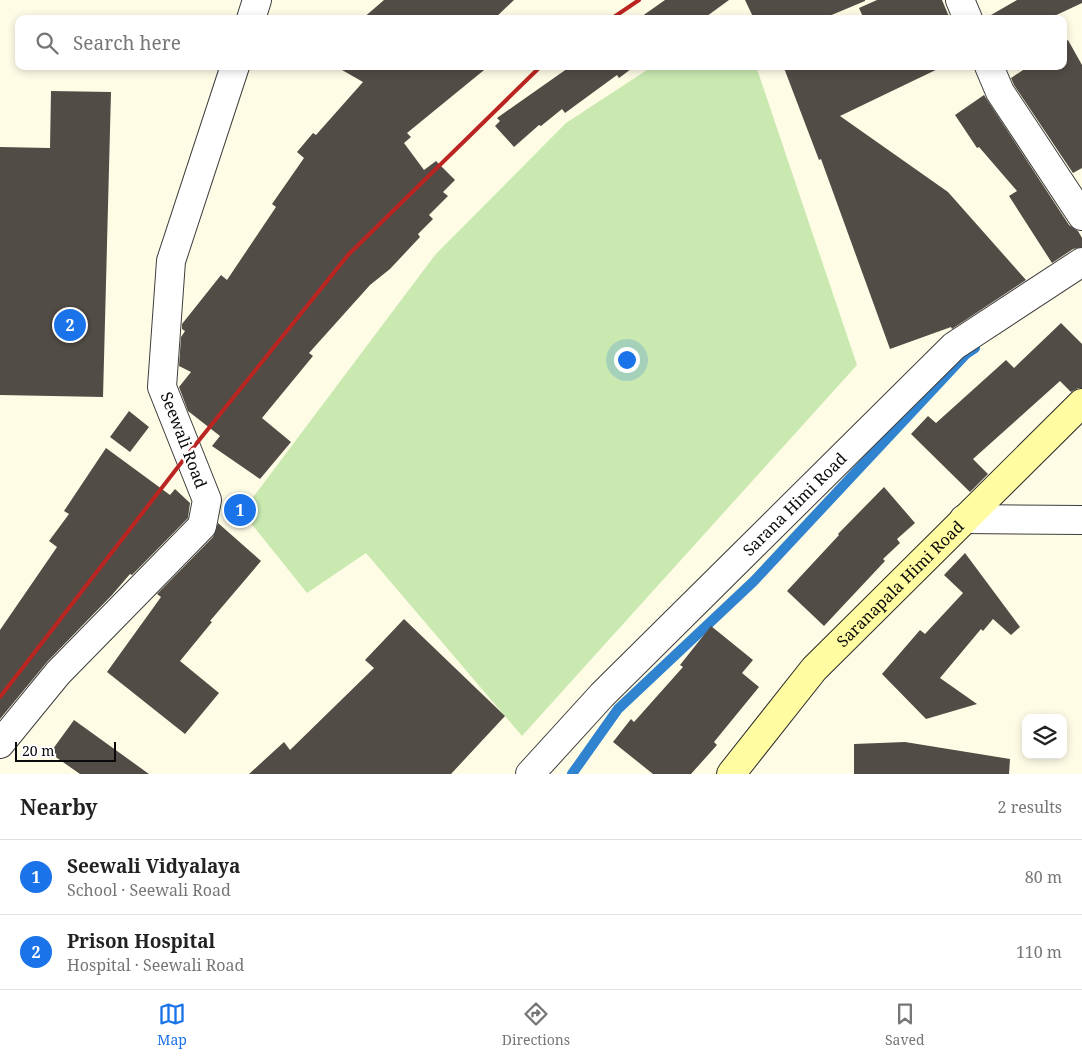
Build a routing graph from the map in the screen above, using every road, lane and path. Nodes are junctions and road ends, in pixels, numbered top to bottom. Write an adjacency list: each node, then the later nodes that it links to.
1 (257, 0): 3 (street)
2 (960, 0): 4 (street)
3 (252, 15)
4 (966, 15)
5 (234, 70): 12 (street, Seewali Road)
6 (991, 70): 7 (street)
7 (1082, 216)
8 (1082, 262): 13 (street, Sarana Himi Road)
9 (1082, 403): 10 (street, Saranapala Himi Road)
10 (964, 519): 11 (street); 14 (street, Saranapala Himi Road)
11 (1082, 520)
12 (0, 744)
13 (530, 774)
14 (730, 774)

